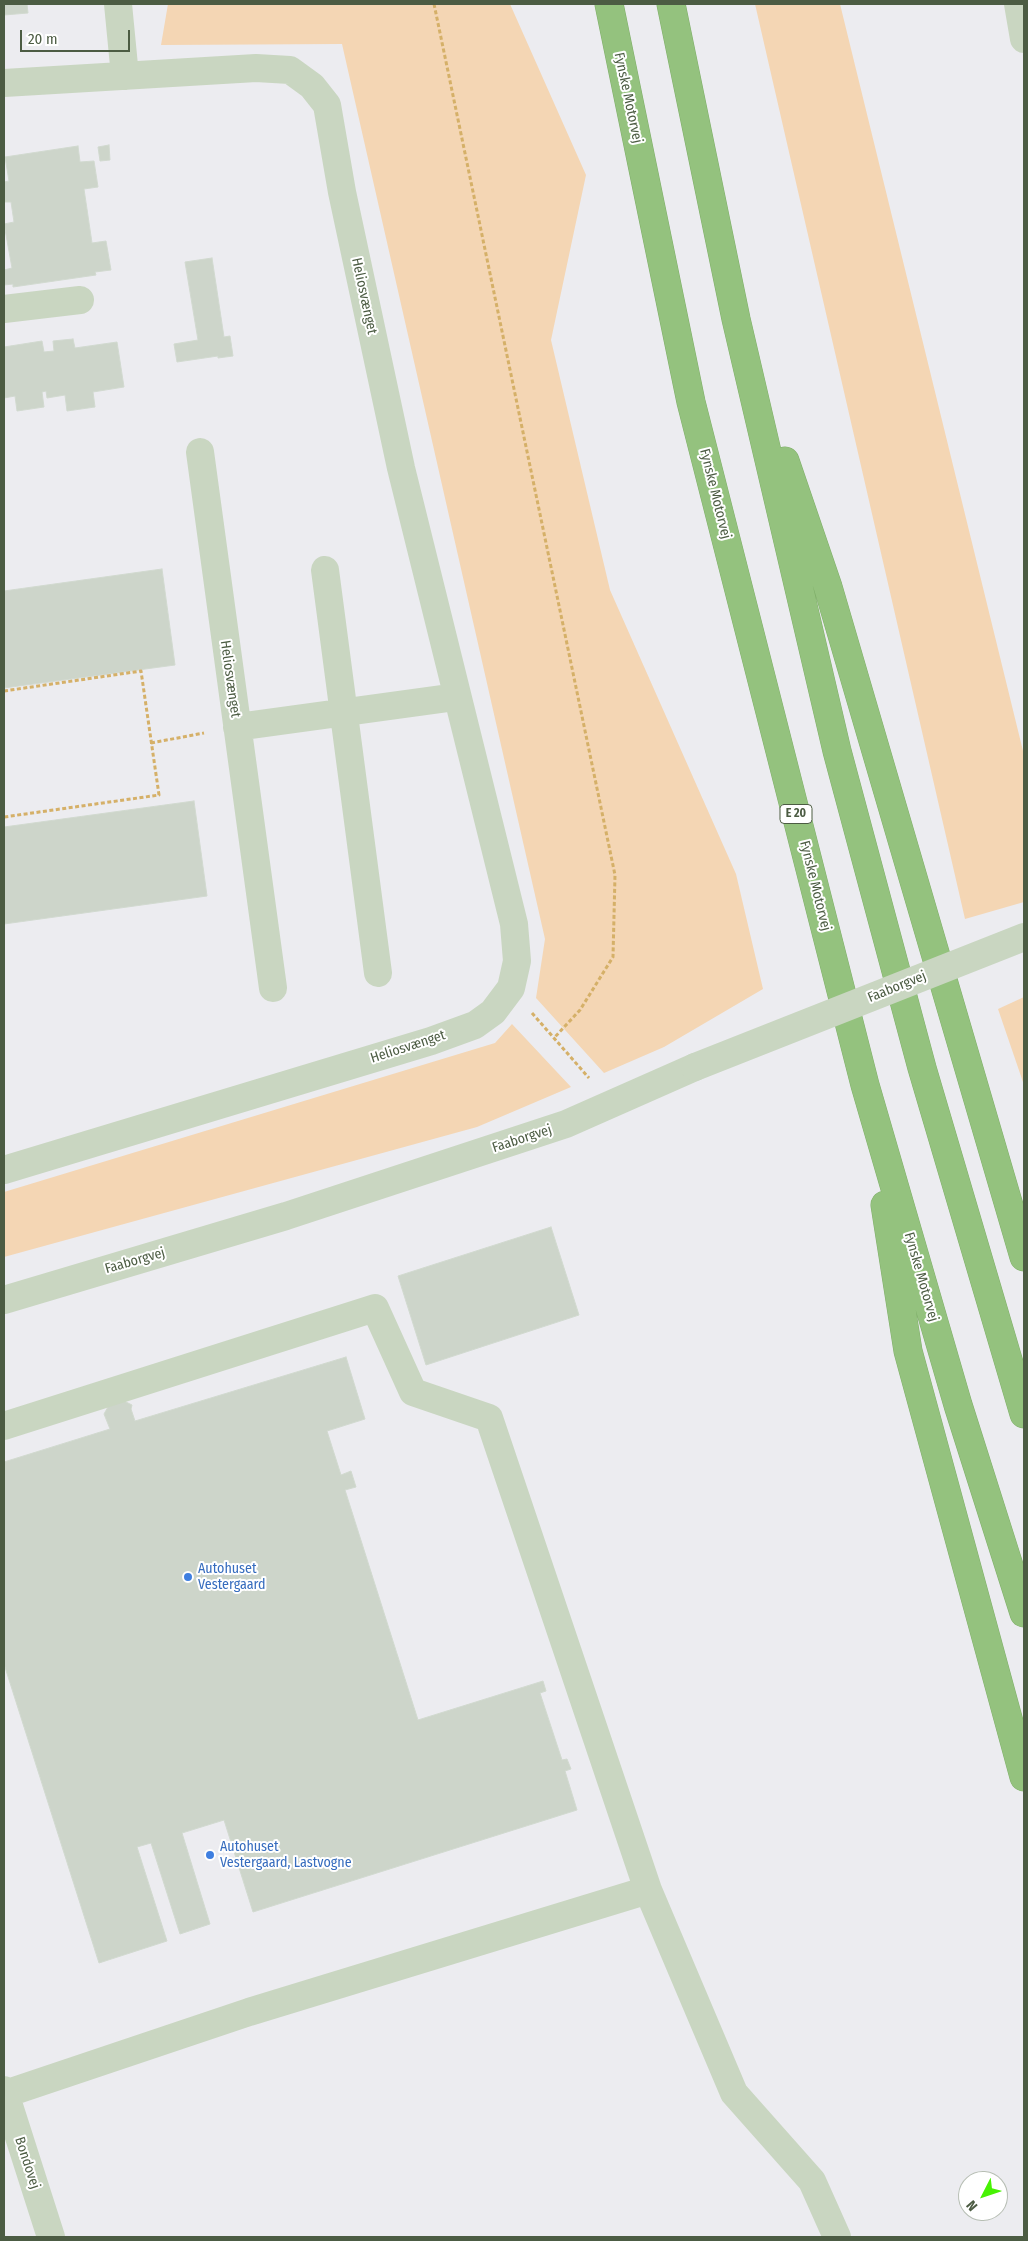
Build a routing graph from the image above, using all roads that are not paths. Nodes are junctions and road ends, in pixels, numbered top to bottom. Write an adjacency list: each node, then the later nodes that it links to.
1 (118, 4): 6 (street)
2 (609, 4): 19 (highway, Fynske Motorvej / E 20)
3 (671, 4): 10 (highway)
4 (1018, 4): 5 (street)
5 (1024, 39)
6 (126, 76): 7 (street, Heliosvænget); 13 (street, Heliosvænget)
7 (4, 83)
8 (80, 300): 9 (street)
9 (4, 309)
10 (736, 319): 21 (highway); 23 (highway)
11 (200, 452): 15 (street, Heliosvænget)
12 (325, 570): 14 (street)
13 (456, 697): 14 (street, Heliosvænget); 20 (street, Heliosvænget)
14 (344, 712): 15 (street, Heliosvænget); 17 (street)
15 (237, 727): 18 (street, Heliosvænget)
16 (1024, 936): 22 (street, Faaborgvej, bridge)
17 (378, 973)
18 (273, 988)
19 (865, 1085): 25 (highway, Fynske Motorvej / E 20); 26 (highway)
20 (4, 1170)
21 (1024, 1257)
22 (4, 1300)
23 (1024, 1414)
24 (4, 1426): 27 (street)
25 (1024, 1613)
26 (1024, 1777)
27 (648, 1890): 28 (street); 30 (street)
28 (4, 2092): 29 (street, Bondovej)
29 (51, 2237)
30 (837, 2237)

